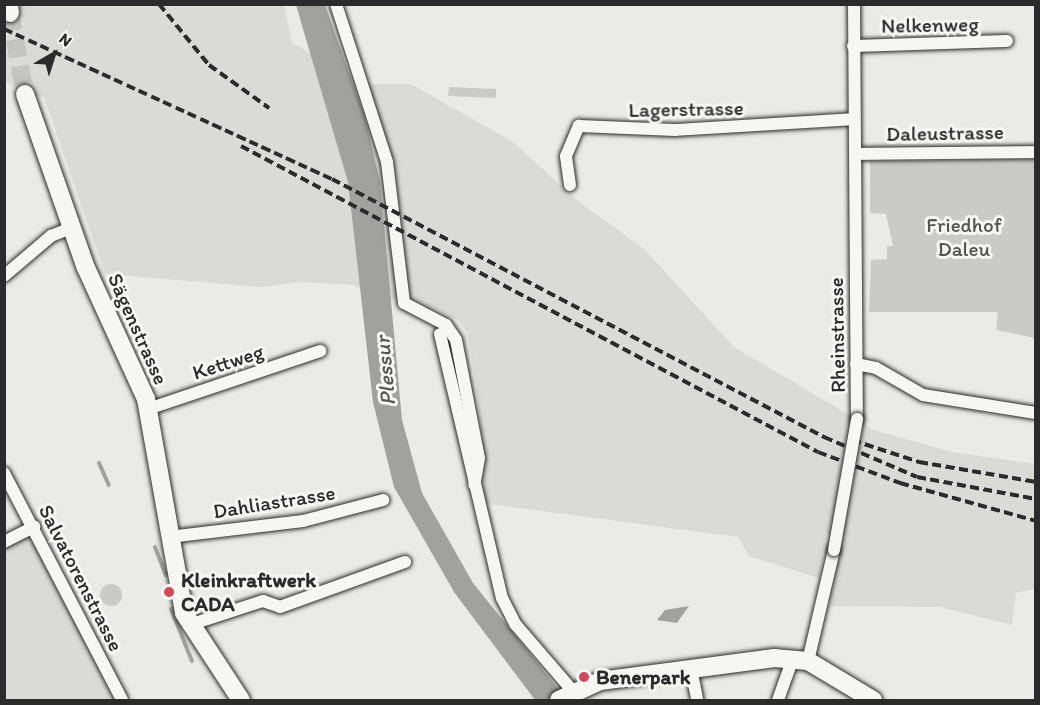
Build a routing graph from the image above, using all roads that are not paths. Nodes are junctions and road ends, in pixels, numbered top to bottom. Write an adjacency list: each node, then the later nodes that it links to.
1 (336, 4): 18 (street)
2 (854, 4): 4 (street, Rheinstrasse)
3 (1007, 41): 4 (street, Nelkenweg)
4 (854, 46): 6 (street, Rheinstrasse)
5 (25, 94): 10 (street, Sägenstrasse)
6 (854, 119): 8 (street, Rheinstrasse); 9 (street, Lagerstrasse)
7 (1035, 152): 8 (street, Daleustrasse)
8 (855, 154): 14 (street, Rheinstrasse)
9 (570, 185)
10 (71, 228): 11 (street); 15 (street, Sägenstrasse)
11 (4, 276)
12 (440, 334): 18 (street)
13 (320, 351): 15 (street, Kettweg)
14 (856, 364): 16 (street); 25 (street, Rheinstrasse, bridge)
15 (148, 409): 21 (street, Sägenstrasse)
16 (1035, 413)
17 (4, 473): 20 (street, Salvatorenstrasse)
18 (474, 485): 27 (street)
19 (383, 500): 21 (street, Dahliastrasse)
20 (34, 527): 22 (street); 28 (street, Salvatorenstrasse)
21 (169, 537): 24 (street, Sägenstrasse)
22 (4, 542)
23 (405, 562): 24 (street)
24 (189, 625): 29 (street, Sägenstrasse)
25 (800, 660): 26 (street); 31 (street, Rheinstrasse); 32 (street)
26 (691, 668): 27 (street); 30 (street)
27 (566, 695)
28 (123, 700)
29 (241, 700)
30 (697, 700)
31 (778, 700)
32 (873, 700)

